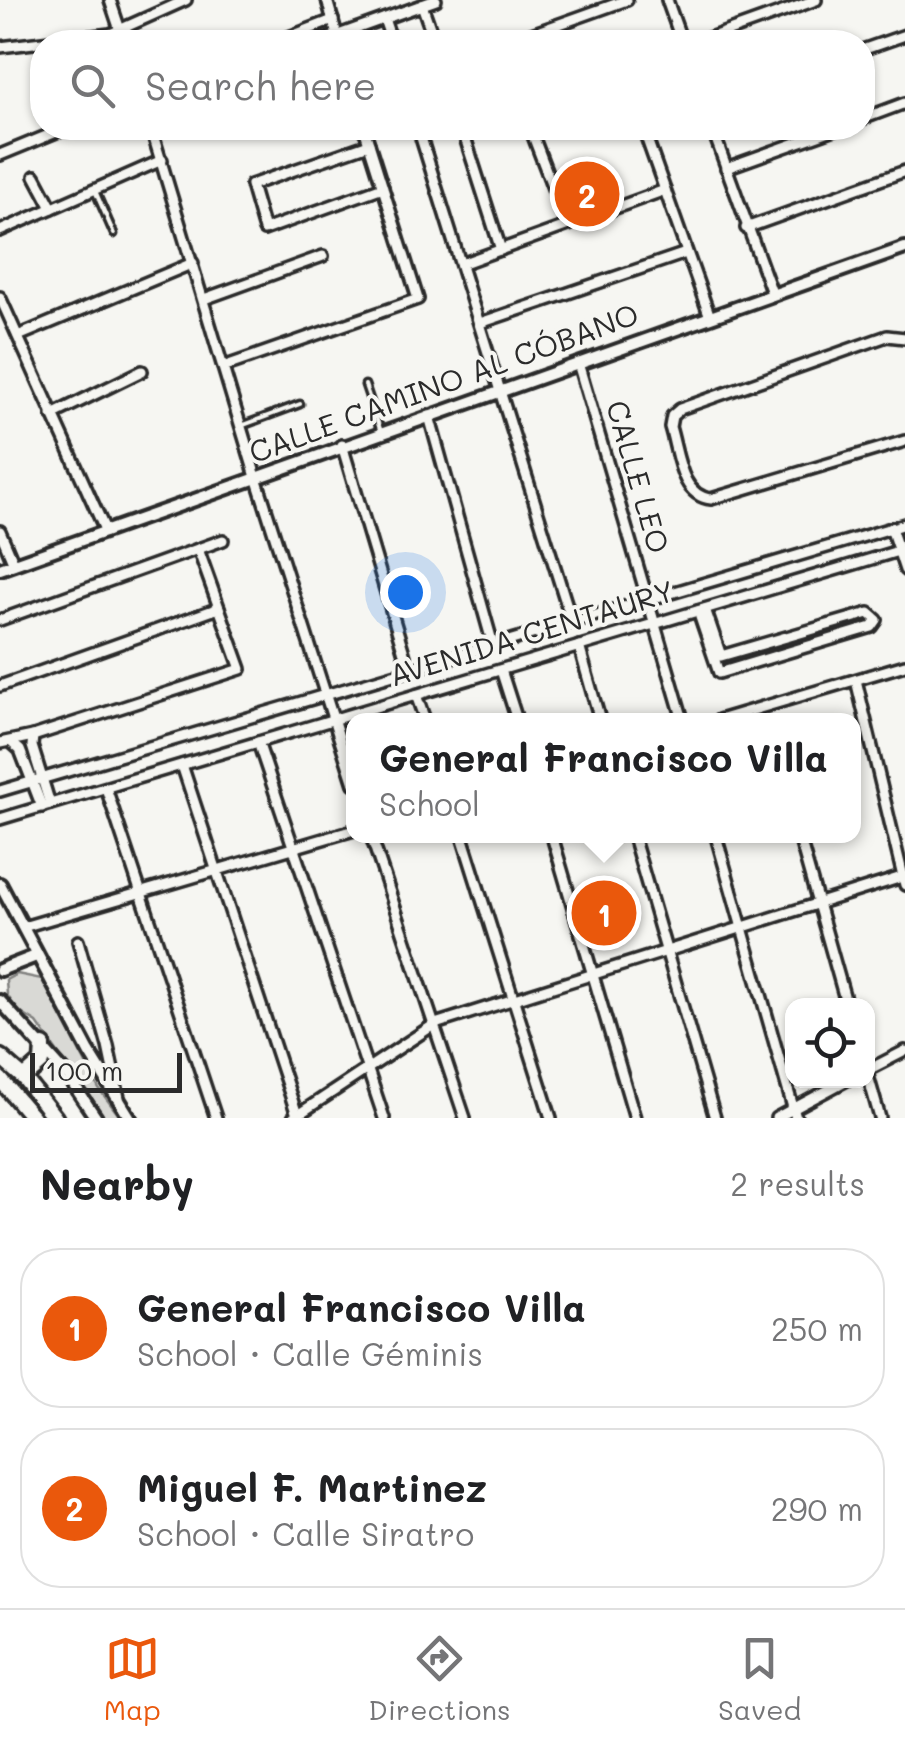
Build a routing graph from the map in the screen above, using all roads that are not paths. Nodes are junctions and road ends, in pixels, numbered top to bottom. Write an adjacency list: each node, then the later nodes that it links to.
1 (110, 0): 12 (street)
2 (186, 0): 13 (street)
3 (327, 0): 11 (street)
4 (436, 0): 9 (street)
5 (626, 0): 19 (street)
6 (666, 0): 20 (street)
7 (816, 0): 21 (street)
8 (405, 5): 9 (street); 10 (street)
9 (422, 5): 18 (street)
10 (384, 19): 16 (street); 17 (street)
11 (332, 20): 14 (street); 15 (street)
12 (115, 30)
13 (117, 30)
14 (307, 30)
15 (335, 30)
16 (359, 30)
17 (388, 30)
18 (431, 30)
19 (542, 30)
20 (677, 30)
21 (732, 30)
22 (905, 35): 24 (street)
23 (30, 42): 25 (street)
24 (875, 45)
25 (0, 46)
26 (905, 103): 27 (street)
27 (875, 113)
28 (37, 140): 38 (street)
29 (155, 140): 39 (street)
30 (368, 140): 37 (street)
31 (422, 140): 56 (street)
32 (466, 140): 52 (street)
33 (534, 140): 47 (street)
34 (647, 140): 45 (street)
35 (716, 140): 40 (street)
36 (804, 140): 40 (street)
37 (369, 144): 43 (street); 43 (street)
38 (0, 155)
39 (162, 160): 44 (street); 55 (street)
40 (726, 168): 48 (street)
41 (905, 171): 48 (street)
42 (35, 176): 46 (street)
43 (382, 187): 65 (street)
44 (94, 189): 46 (street); 50 (lane)
45 (665, 190): 47 (street); 53 (street)
46 (52, 208): 49 (street)
47 (566, 225): 52 (street)
48 (746, 228): 57 (street)
49 (0, 230)
50 (114, 234)
51 (905, 248): 57 (street, CALLE CAMINO AL CÓBANO)
52 (502, 250): 56 (street)
53 (686, 253): 60 (street); 61 (street)
54 (323, 256): 59 (street)
55 (193, 264): 59 (street); 62 (street)
56 (461, 264): 61 (street)
57 (772, 294): 60 (street, CALLE CAMINO AL CÓBANO)
58 (0, 297): 62 (street)
59 (204, 299): 65 (street)
60 (710, 316): 64 (street, CALLE CAMINO AL CÓBANO)
61 (480, 323): 68 (street)
62 (18, 336): 70 (street)
63 (905, 338): 74 (street)
64 (578, 363): 68 (street, CALLE CAMINO AL CÓBANO); 87 (street, CALLE LEO)
65 (223, 367): 72 (street)
66 (142, 371): 70 (street)
67 (364, 385): 73 (lane)
68 (502, 390): 71 (street, CALLE CAMINO AL CÓBANO); 91 (street)
69 (300, 404): 72 (lane)
70 (52, 414): 80 (street)
71 (428, 416): 73 (street, CALLE CAMINO AL CÓBANO); 93 (street)
72 (241, 426): 76 (street)
73 (380, 432): 75 (street, CALLE CAMINO AL CÓBANO)
74 (905, 441)
75 (342, 445): 76 (street, CALLE CAMINO AL CÓBANO); 96 (street)
76 (256, 477): 80 (street, CALLE CAMINO AL CÓBANO); 100 (street)
77 (905, 524): 78 (street, AVENIDA CENTAURY)
78 (891, 528): 83 (street); 87 (street, AVENIDA CENTAURY)
79 (0, 531): 84 (street)
80 (106, 532): 84 (street, CALLE CAMINO AL CÓBANO)
81 (223, 540): 82 (street)
82 (198, 549): 88 (street); 90 (street)
83 (902, 550): 86 (street); 89 (street, AVENIDA CENTAURY)
84 (14, 564): 85 (street, CALLE CAMINO AL CÓBANO)
85 (0, 569)
86 (905, 570)
87 (647, 600): 91 (street, AVENIDA CENTAURY); 92 (street, CALLE LEO)
88 (219, 608): 99 (street); 112 (street)
89 (702, 610): 89 (street); 92 (street, AVENIDA CENTAURY)
90 (0, 620)
91 (572, 622): 93 (street, AVENIDA CENTAURY)
92 (654, 624): 94 (street, AVENIDA CENTAURY); 107 (street, CALLE LEO)
93 (493, 646): 96 (street, AVENIDA CENTAURY)
94 (579, 646): 97 (street, AVENIDA CENTAURY); 106 (street)
95 (905, 665): 98 (street)
96 (409, 670): 100 (street, AVENIDA CENTAURY)
97 (502, 670): 101 (street, AVENIDA CENTAURY); 105 (street)
98 (856, 680): 102 (street); 131 (street)
99 (0, 686)
100 (325, 695): 111 (street); 117 (street, AVENIDA CENTAURY)
101 (416, 695): 103 (street, AVENIDA CENTAURY); 104 (street)
102 (762, 708): 108 (street); 109 (street)
103 (357, 713)
104 (422, 713)
105 (516, 713)
106 (598, 713)
107 (681, 713)
108 (744, 713)
109 (764, 713)
110 (346, 716): 111 (street, AVENIDA CENTAURY)
111 (334, 720): 113 (street, AVENIDA CENTAURY); 115 (street)
112 (33, 736): 114 (street); 117 (street)
113 (258, 742): 116 (street, AVENIDA CENTAURY); 129 (street)
114 (6, 743): 117 (street)
115 (346, 758)
116 (182, 765): 118 (street, AVENIDA CENTAURY); 130 (street)
117 (37, 780): 119 (street, AVENIDA CENTAURY); 120 (street)
118 (106, 788): 120 (street, AVENIDA CENTAURY); 133 (street)
119 (0, 791)
120 (46, 805): 121 (street, AVENIDA CENTAURY)
121 (0, 819)
122 (346, 832): 129 (street)
123 (373, 843): 145 (street)
124 (464, 843): 142 (street)
125 (554, 843): 141 (street)
126 (635, 843): 138 (street)
127 (718, 843): 135 (street)
128 (800, 843): 134 (street)
129 (292, 847): 130 (street); 152 (street)
130 (216, 870): 133 (street); 160 (street)
131 (904, 879): 134 (street)
132 (0, 884): 136 (street)
133 (140, 893): 136 (street); 165 (street)
134 (818, 902): 135 (street); 143 (street)
135 (742, 926): 138 (street); 159 (street)
136 (23, 927): 139 (street)
137 (78, 940): 147 (street)
138 (666, 950): 141 (street); 170 (street)
139 (36, 956): 140 (street); 150 (street)
140 (0, 970)
141 (592, 973): 142 (street); 169 (street)
142 (515, 997): 145 (street); 168 (street)
143 (845, 998)
144 (0, 1001): 146 (street)
145 (435, 1024): 152 (street); 167 (street)
146 (44, 1046): 154 (main road); 163 (street)
147 (108, 1046): 150 (street); 158 (street)
148 (0, 1048): 151 (main road)
149 (905, 1051): 153 (street)
150 (89, 1052): 158 (street)
151 (6, 1061): 154 (main road)
152 (368, 1069): 160 (street); 166 (street)
153 (875, 1069)
154 (24, 1078): 162 (main road)
155 (0, 1079): 161 (main road)
156 (834, 1088): 159 (street)
157 (872, 1088): 172 (street)
158 (120, 1104): 164 (street)
159 (794, 1113): 171 (street)
160 (296, 1117)
161 (33, 1118)
162 (55, 1118)
163 (96, 1118)
164 (130, 1118)
165 (216, 1118)
166 (384, 1118)
167 (465, 1118)
168 (551, 1118)
169 (634, 1118)
170 (715, 1118)
171 (776, 1118)
172 (880, 1118)

